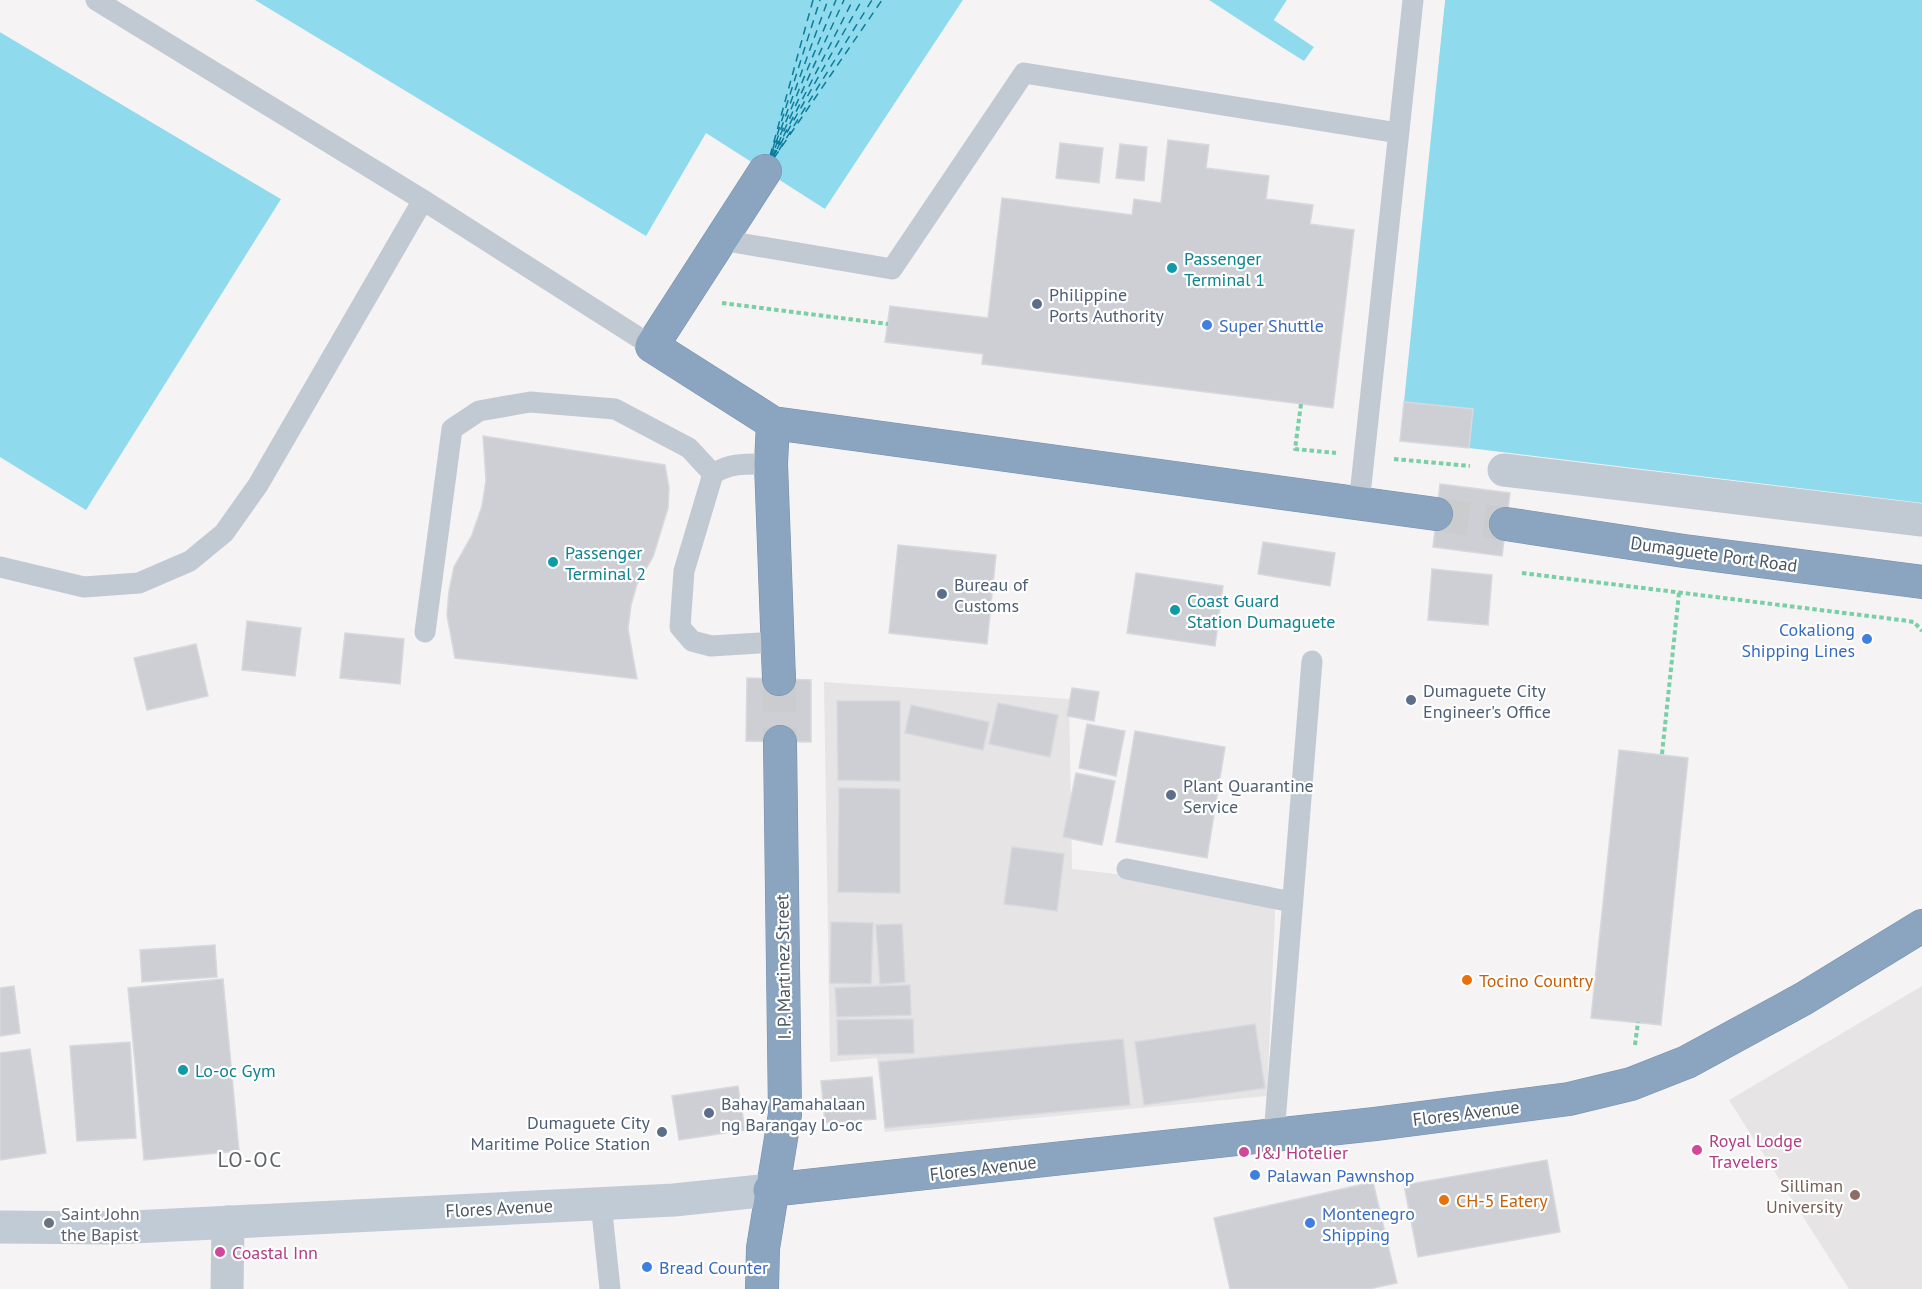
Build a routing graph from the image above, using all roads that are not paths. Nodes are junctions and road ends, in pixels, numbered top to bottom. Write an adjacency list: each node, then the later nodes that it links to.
1 (96, 0): 5 (lane)
2 (1413, 0): 3 (lane)
3 (1398, 133): 6 (lane); 12 (lane)
4 (765, 171): 6 (highway)
5 (423, 200): 7 (lane); 16 (lane)
6 (720, 240): 7 (highway)
7 (652, 346): 8 (highway)
8 (773, 423): 9 (highway); 12 (highway)
9 (771, 464): 11 (lane); 19 (highway)
10 (1504, 470): 14 (street)
11 (713, 474): 18 (lane); 19 (lane)
12 (1359, 504): 13 (highway)
13 (1436, 514)
14 (1922, 520)
15 (1506, 524): 17 (highway, Dumaguete Port Road)
16 (0, 567)
17 (1922, 582)
18 (425, 632)
19 (777, 642): 21 (highway)
20 (1312, 661): 24 (lane)
21 (779, 679)
22 (780, 742): 27 (highway, I. P. Martinez Street)
23 (1127, 869): 24 (lane)
24 (1292, 902): 26 (lane)
25 (1922, 926): 26 (highway, Flores Avenue)
26 (1274, 1135): 27 (highway, Flores Avenue)
27 (770, 1191): 28 (main road, Flores Avenue); 33 (highway, I. P. Martinez Street)
28 (601, 1203): 29 (main road, Flores Avenue); 32 (lane)
29 (228, 1222): 30 (main road, Flores Avenue); 31 (street)
30 (0, 1227)
31 (227, 1289)
32 (610, 1289)
33 (762, 1289)

